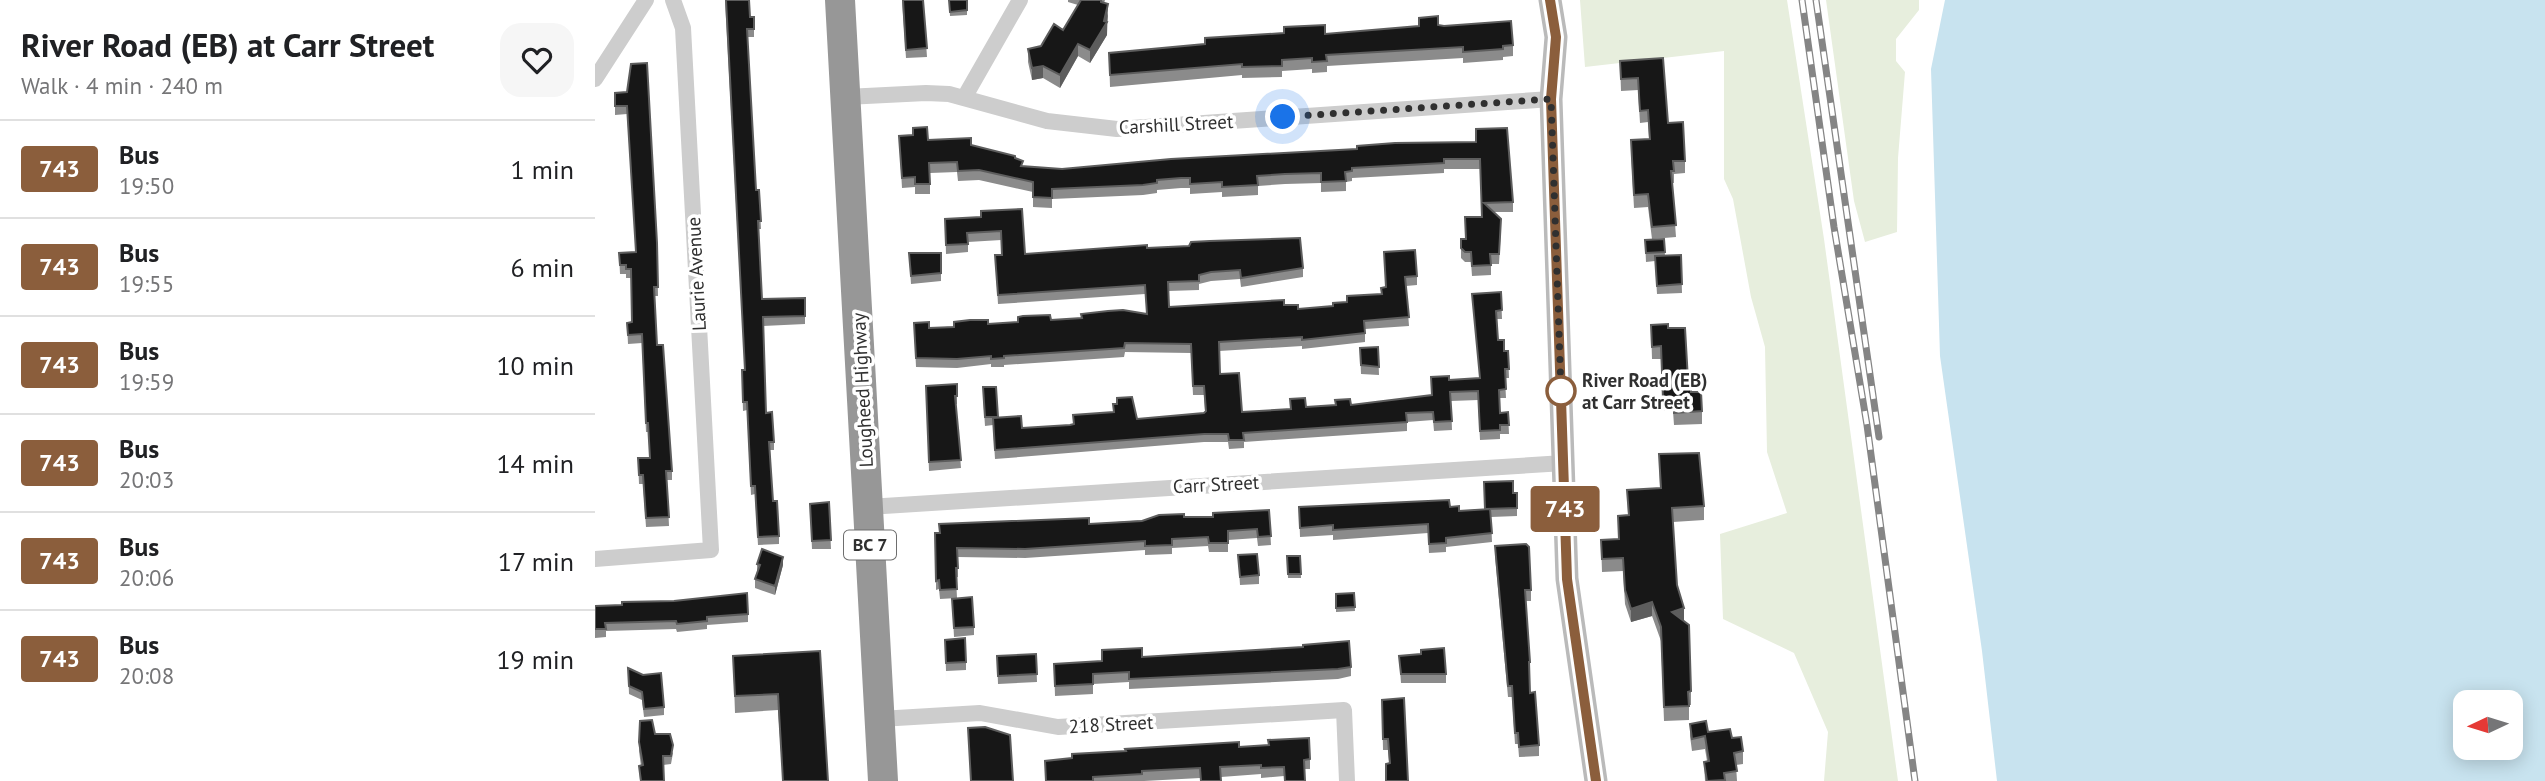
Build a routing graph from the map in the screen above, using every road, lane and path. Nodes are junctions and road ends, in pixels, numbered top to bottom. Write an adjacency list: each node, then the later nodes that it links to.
1 (646, 0): 6 (street)
2 (673, 0): 12 (street, Laurie Avenue)
3 (840, 0): 7 (highway, Lougheed Highway / BC 7)
4 (1020, 0): 8 (street)
5 (1550, 0): 9 (street)
6 (595, 79)
7 (846, 97): 8 (street, Carshill Street); 11 (highway, Lougheed Highway / BC 7)
8 (964, 98): 9 (street, Carshill Street)
9 (1551, 99): 10 (street)
10 (1564, 463): 11 (street, Carr Street); 16 (street)
11 (868, 507): 13 (highway, Lougheed Highway / BC 7)
12 (595, 559)
13 (880, 719): 14 (highway, Lougheed Highway / BC 7); 15 (street, 218 Street)
14 (883, 781)
15 (1347, 781)
16 (1596, 781)

